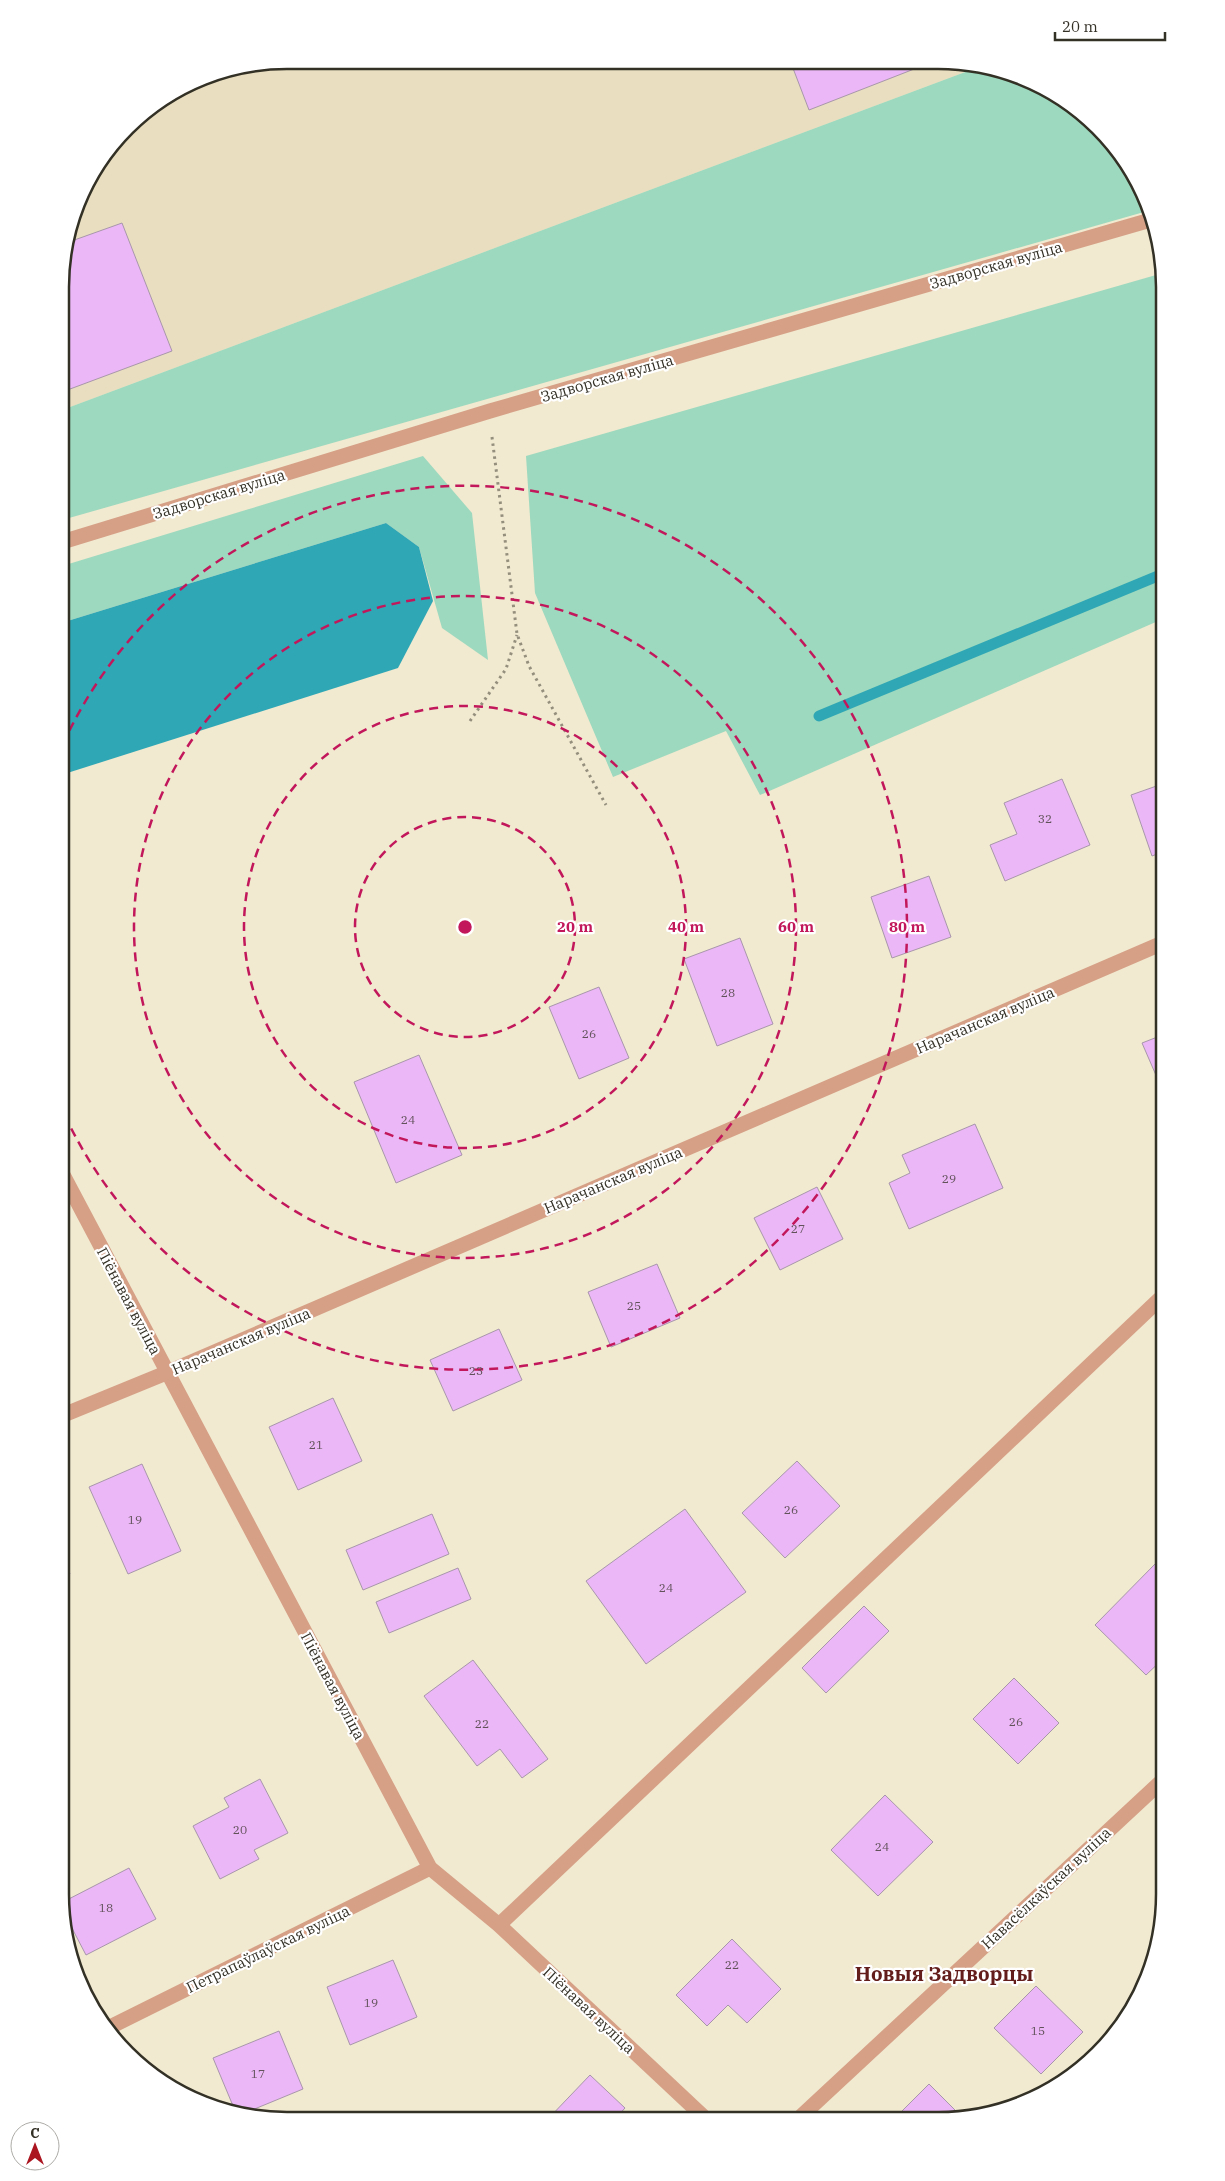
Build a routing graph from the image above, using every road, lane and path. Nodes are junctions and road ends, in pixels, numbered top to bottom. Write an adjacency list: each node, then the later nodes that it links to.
1 (1146, 221): 2 (street, Задворская вуліца)
2 (490, 412): 3 (street, Задворская вуліца); 4 (path)
3 (69, 540)
4 (517, 634): 5 (path); 6 (path)
5 (470, 721)
6 (606, 805)
7 (1156, 946): 10 (street, Нарачанская вуліца)
8 (69, 1186): 10 (street, Піёнавая вуліца)
9 (1156, 1303): 14 (street)
10 (166, 1373): 11 (street, Нарачанская вуліца); 13 (street, Піёнавая вуліца)
11 (69, 1412)
12 (1156, 1785): 17 (street, Навасёлкаўская вуліца)
13 (430, 1868): 14 (street, Піёнавая вуліца); 15 (street, Петрапаўлаўская вуліца)
14 (499, 1925): 16 (street, Піёнавая вуліца)
15 (113, 2026)
16 (698, 2112)
17 (806, 2112)

